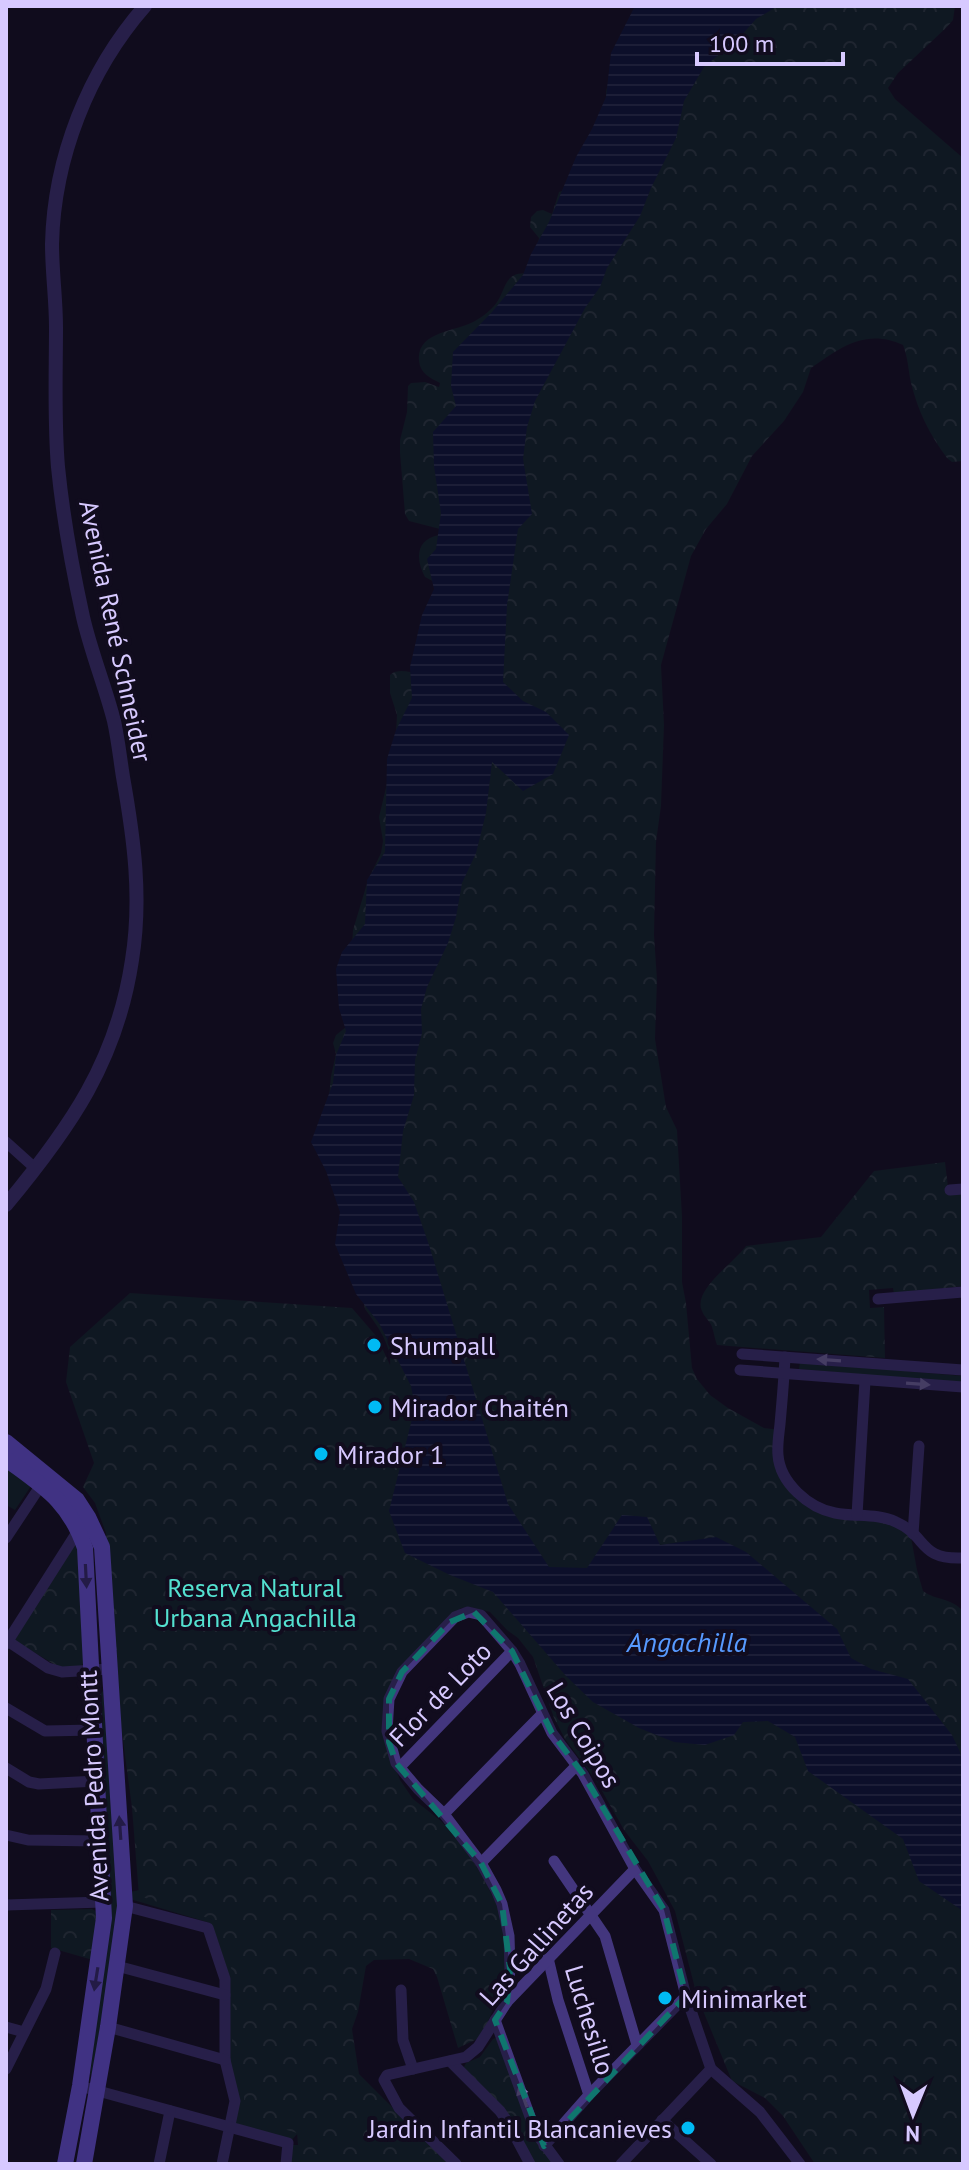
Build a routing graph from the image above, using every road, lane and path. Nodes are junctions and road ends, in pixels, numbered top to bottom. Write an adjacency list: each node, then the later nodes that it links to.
1 (145, 6): 3 (street, Avenida René Schneider)
2 (6, 1142): 3 (street)
3 (36, 1169): 6 (street, Avenida René Schneider)
4 (963, 1189): 5 (street)
5 (950, 1190)
6 (6, 1205)
7 (963, 1292): 8 (street)
8 (878, 1299)
9 (742, 1354): 10 (street)
10 (785, 1357): 12 (street, one-way to 10); 13 (street)
11 (740, 1370): 13 (street)
12 (963, 1370)
13 (784, 1374): 14 (street); 20 (street)
14 (865, 1381): 15 (street, one-way to 15); 20 (street)
15 (963, 1387)
16 (6, 1442): 19 (main road, Avenida Pedro Montt)
17 (919, 1446): 22 (street)
18 (6, 1459): 19 (main road, Avenida Pedro Montt)
19 (44, 1480): 21 (main road, Avenida Pedro Montt); 23 (street); 27 (main road, Avenida Pedro Montt)
20 (857, 1515): 22 (street)
21 (79, 1532): 25 (street); 28 (main road, Avenida Pedro Montt, one-way to 28)
22 (913, 1534): 24 (street)
23 (6, 1538)
24 (963, 1558)
25 (7, 1642): 28 (street)
26 (512, 1651): 30 (street, Los Coipos); 33 (street, Flor de Loto); 33 (street, Los Coipos)
27 (110, 1669): 28 (street); 44 (main road, Avenida Pedro Montt, one-way to 27)
28 (91, 1671): 31 (main road, Avenida Pedro Montt)
29 (6, 1708): 31 (street)
30 (542, 1714): 32 (street, Los Coipos); 36 (street)
31 (94, 1730): 35 (main road, Avenida Pedro Montt)
32 (577, 1765): 40 (street); 41 (street, Los Coipos)
33 (400, 1767): 36 (street, Los Coipos)
34 (6, 1768): 35 (street)
35 (97, 1781): 38 (main road, Avenida Pedro Montt)
36 (444, 1814): 40 (street, Los Coipos)
37 (6, 1835): 38 (street)
38 (100, 1841): 42 (main road, Avenida Pedro Montt)
39 (554, 1861): 45 (street)
40 (481, 1863): 52 (street, Los Coipos)
41 (635, 1869): 45 (street, Las Gallinetas); 51 (street, Los Coipos)
42 (103, 1902): 43 (street); 63 (main road, Avenida Pedro Montt, one-way to 63)
43 (6, 1905)
44 (125, 1906): 48 (main road, Avenida Pedro Montt); 50 (street)
45 (591, 1914): 47 (street, Las Gallinetas); 57 (street)
46 (55, 1953): 56 (street)
47 (548, 1958): 52 (street, Las Gallinetas); 65 (street, Luchesillo)
48 (117, 1966): 50 (street); 55 (main road, Avenida Pedro Montt)
49 (401, 1990): 61 (street)
50 (225, 1995): 58 (street)
51 (686, 1996): 57 (street); 62 (street, Los Coipos)
52 (507, 2002): 53 (street, Las Gallinetas)
53 (495, 2020): 59 (street, Las Gallinetas); 69 (street, one-way to 53)
54 (6, 2027): 56 (street)
55 (108, 2027): 58 (street); 64 (main road, Avenida Pedro Montt)
56 (24, 2032): 60 (street)
57 (637, 2045): 65 (street)
58 (225, 2060): 68 (street)
59 (450, 2061): 61 (street, Las Gallinetas); 76 (street)
60 (6, 2069)
61 (413, 2069): 75 (street, Las Gallinetas)
62 (711, 2069): 67 (street); 80 (street, Los Coipos)
63 (80, 2086): 64 (street); 70 (main road, Avenida Pedro Montt)
64 (97, 2091): 66 (street); 71 (main road, Avenida Pedro Montt)
65 (589, 2095): 69 (street)
66 (170, 2111): 68 (street); 72 (street)
67 (662, 2120): 78 (street); 79 (street)
68 (230, 2128): 73 (street); 74 (street)
69 (544, 2146): 77 (street)
70 (65, 2164)
71 (84, 2164)
72 (159, 2164)
73 (222, 2164)
74 (286, 2164)
75 (456, 2164)
76 (530, 2164)
77 (559, 2164)
78 (621, 2164)
79 (711, 2164)
80 (800, 2164)

